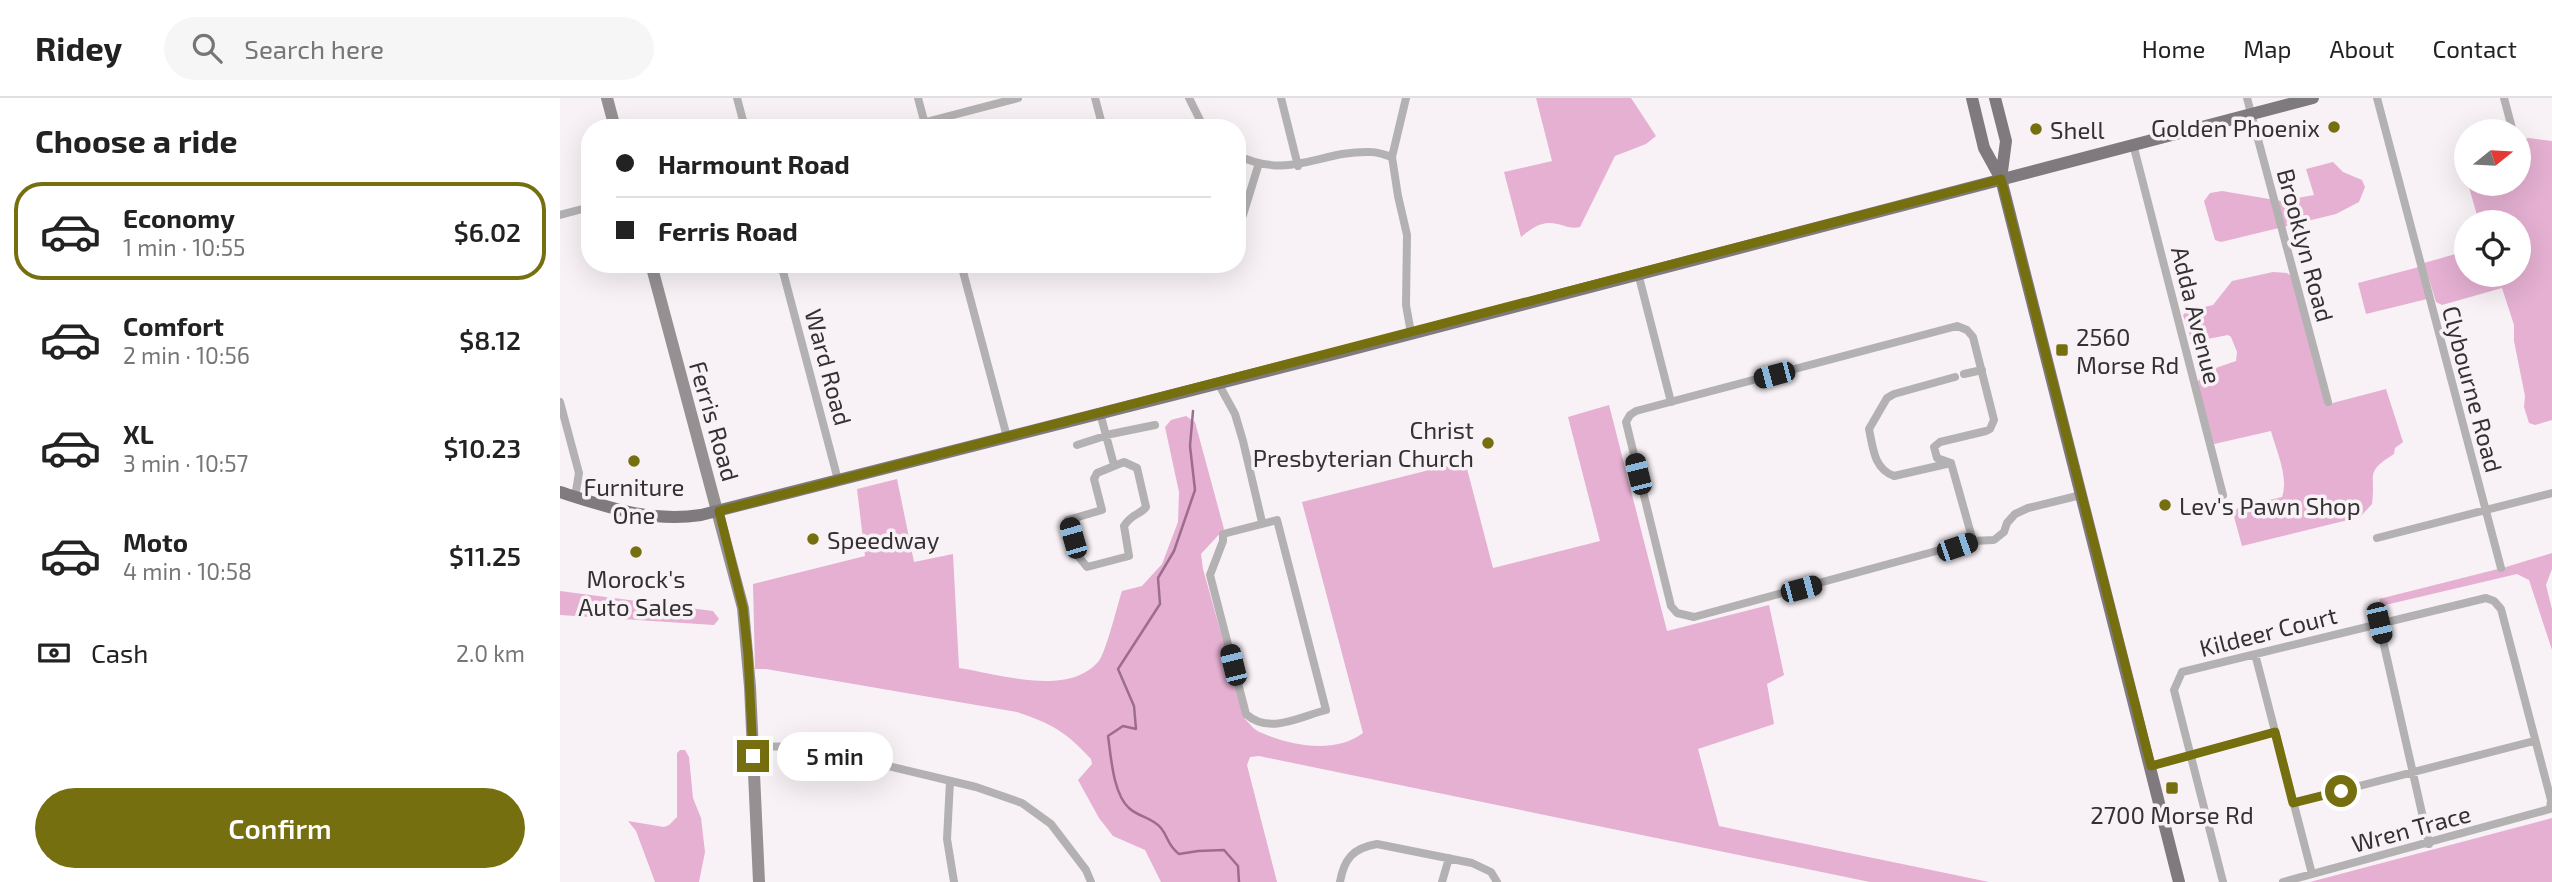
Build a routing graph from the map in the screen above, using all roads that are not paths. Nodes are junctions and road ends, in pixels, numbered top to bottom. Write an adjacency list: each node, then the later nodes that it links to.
1 (607, 98): 16 (main road)
2 (737, 98): 17 (street)
3 (918, 98): 18 (street)
4 (1018, 98): 19 (street)
5 (1095, 98): 20 (street)
6 (1189, 98): 21 (street)
7 (1281, 98): 27 (street)
8 (1406, 98): 24 (street)
9 (1972, 98): 28 (main road)
10 (1995, 98): 28 (main road)
11 (2247, 98): 15 (street, Brooklyn Road)
12 (2313, 98): 15 (main road)
13 (2377, 98): 55 (street, Clybourne Road)
14 (2504, 98): 22 (street)
15 (2251, 114): 23 (main road); 41 (street, Brooklyn Road)
16 (613, 119)
17 (743, 119)
18 (923, 119)
19 (946, 119)
20 (1101, 119)
21 (1200, 119)
22 (2510, 119)
23 (2133, 144): 28 (main road); 53 (street, Adda Avenue)
24 (1392, 156): 27 (street); 36 (street)
25 (1246, 158): 26 (street)
26 (1259, 163): 27 (street); 29 (street)
27 (1298, 166)
28 (2001, 179): 35 (main road); 52 (main road)
29 (1246, 205)
30 (581, 209): 31 (street)
31 (560, 215)
32 (653, 273): 56 (main road, Ferris Road)
33 (783, 273): 49 (street, Ward Road)
34 (963, 273): 45 (street)
35 (1638, 273): 36 (main road); 40 (street)
36 (1411, 333): 38 (main road)
37 (1982, 370): 40 (street); 47 (street); 47 (street)
38 (1218, 383): 42 (main road); 57 (street)
39 (560, 402): 54 (street)
40 (1671, 402): 59 (street)
41 (2328, 402)
42 (1100, 413): 44 (street); 45 (main road)
43 (1155, 425): 44 (street)
44 (1106, 435): 46 (street); 48 (street)
45 (1007, 437): 49 (main road)
46 (1077, 445)
47 (1951, 463): 59 (street)
48 (1114, 465): 48 (street)
49 (838, 480): 56 (main road)
50 (560, 492): 54 (main road)
51 (2552, 493): 55 (street)
52 (2081, 495): 59 (street); 67 (main road)
53 (2223, 495)
54 (575, 497): 56 (main road)
55 (2485, 510): 58 (street); 60 (street, Clybourne Road)
56 (719, 511): 65 (main road, Ferris Road)
57 (1262, 522): 57 (street)
58 (2377, 538)
59 (1973, 541)
60 (2501, 568)
61 (2379, 623): 62 (street, Kildeer Court); 64 (street, Kildeer Court); 68 (street)
62 (2255, 654): 63 (street); 66 (street, Kildeer Court)
63 (2275, 732): 66 (street); 70 (street)
64 (2534, 741): 68 (street); 71 (street, Wren Trace)
65 (753, 747): 69 (street); 75 (main road, Ferris Road)
66 (2190, 756): 67 (street); 81 (street)
67 (2151, 766): 74 (main road)
68 (2413, 773): 70 (street); 71 (street)
69 (950, 781): 76 (street); 77 (street)
70 (2293, 803): 73 (street)
71 (2429, 844): 73 (street, Wren Trace)
72 (1448, 858): 78 (street); 79 (street); 80 (street)
73 (2312, 874): 82 (street, Wren Trace)
74 (2180, 881)
75 (759, 882)
76 (954, 882)
77 (1091, 882)
78 (1340, 882)
79 (1442, 882)
80 (1497, 882)
81 (2223, 882)
82 (2283, 882)

